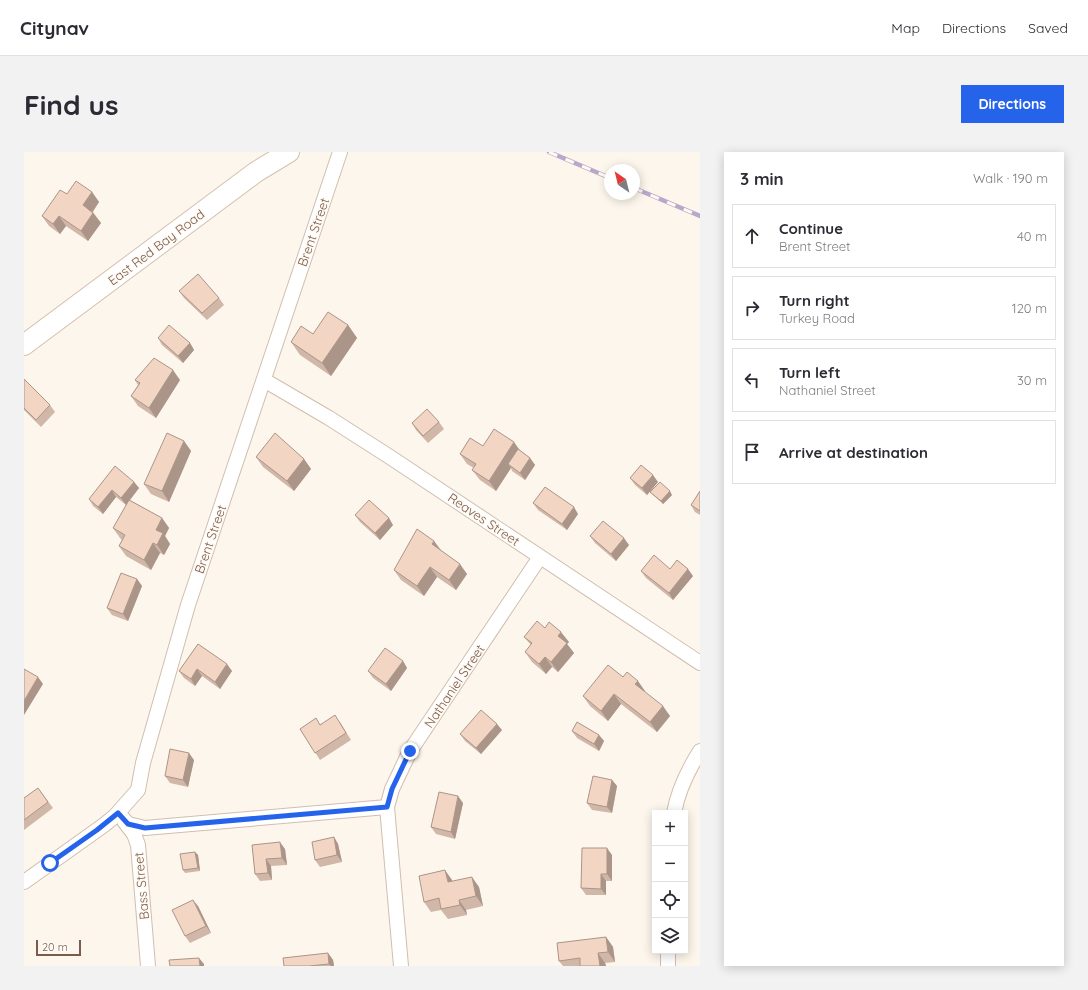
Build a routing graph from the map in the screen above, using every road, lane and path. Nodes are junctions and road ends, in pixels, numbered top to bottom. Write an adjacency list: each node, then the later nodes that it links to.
1 (289, 152): 3 (street, East Red Bay Road)
2 (340, 152): 4 (street, Brent Street)
3 (24, 345)
4 (264, 380): 5 (street, Reaves Street); 10 (street, Brent Street)
5 (540, 557): 6 (street, Reaves Street); 8 (street, Nathaniel Street)
6 (700, 663)
7 (700, 751): 9 (street)
8 (387, 807): 10 (street); 14 (street, Nathaniel Street)
9 (675, 810)
10 (118, 813): 11 (street, Brent Street); 13 (street, Bass Street)
11 (24, 882)
12 (668, 954): 15 (street)
13 (148, 966)
14 (401, 966)
15 (668, 966)

